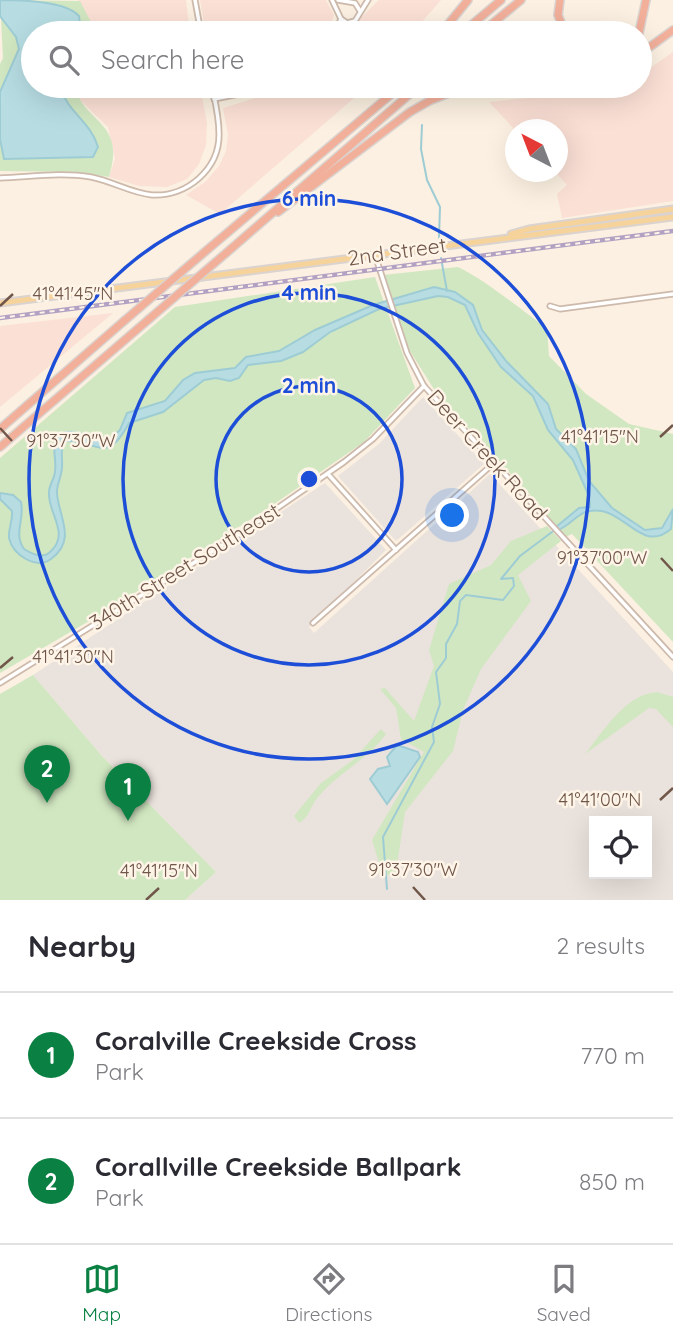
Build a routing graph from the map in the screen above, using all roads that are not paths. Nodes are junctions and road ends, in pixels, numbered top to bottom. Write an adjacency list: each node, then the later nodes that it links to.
1 (195, 0): 16 (street)
2 (332, 0): 14 (street)
3 (338, 0): 12 (street)
4 (358, 0): 11 (street)
5 (368, 0): 13 (street)
6 (468, 0): 19 (highway)
7 (501, 0): 20 (highway)
8 (521, 0): 21 (highway)
9 (559, 0): 22 (highway)
10 (646, 0): 23 (highway)
11 (352, 2): 12 (street); 13 (street)
12 (345, 3): 14 (street)
13 (360, 11): 18 (street)
14 (338, 12): 15 (street)
15 (341, 19): 17 (street)
16 (199, 21)
17 (350, 21)
18 (355, 21)
19 (451, 21)
20 (476, 21)
21 (496, 21)
22 (560, 21)
23 (642, 21)
24 (673, 30): 25 (highway)
25 (652, 45)
26 (219, 98): 31 (street)
27 (382, 98): 32 (highway)
28 (387, 98): 32 (highway)
29 (405, 98): 36 (highway)
30 (436, 98): 36 (highway)
31 (214, 99): 33 (street)
32 (346, 134): 43 (highway, bridge)
33 (0, 178)
34 (673, 209): 37 (main road, 2nd Street)
35 (673, 217): 37 (main road, 2nd Street)
36 (265, 219): 44 (highway, bridge)
37 (502, 237): 38 (main road, 2nd Street)
38 (374, 256): 40 (main road, 2nd Street); 42 (street, Deer Creek Road)
39 (673, 294): 41 (street)
40 (0, 303)
41 (550, 306)
42 (424, 386): 45 (street, Deer Creek Road); 46 (street, 340th Street Southeast)
43 (0, 429)
44 (0, 447)
45 (494, 463): 47 (street); 49 (street, Deer Creek Road)
46 (328, 474): 47 (street); 50 (street, 340th Street Southeast)
47 (396, 550): 48 (street)
48 (313, 623)
49 (673, 657)
50 (0, 683)

